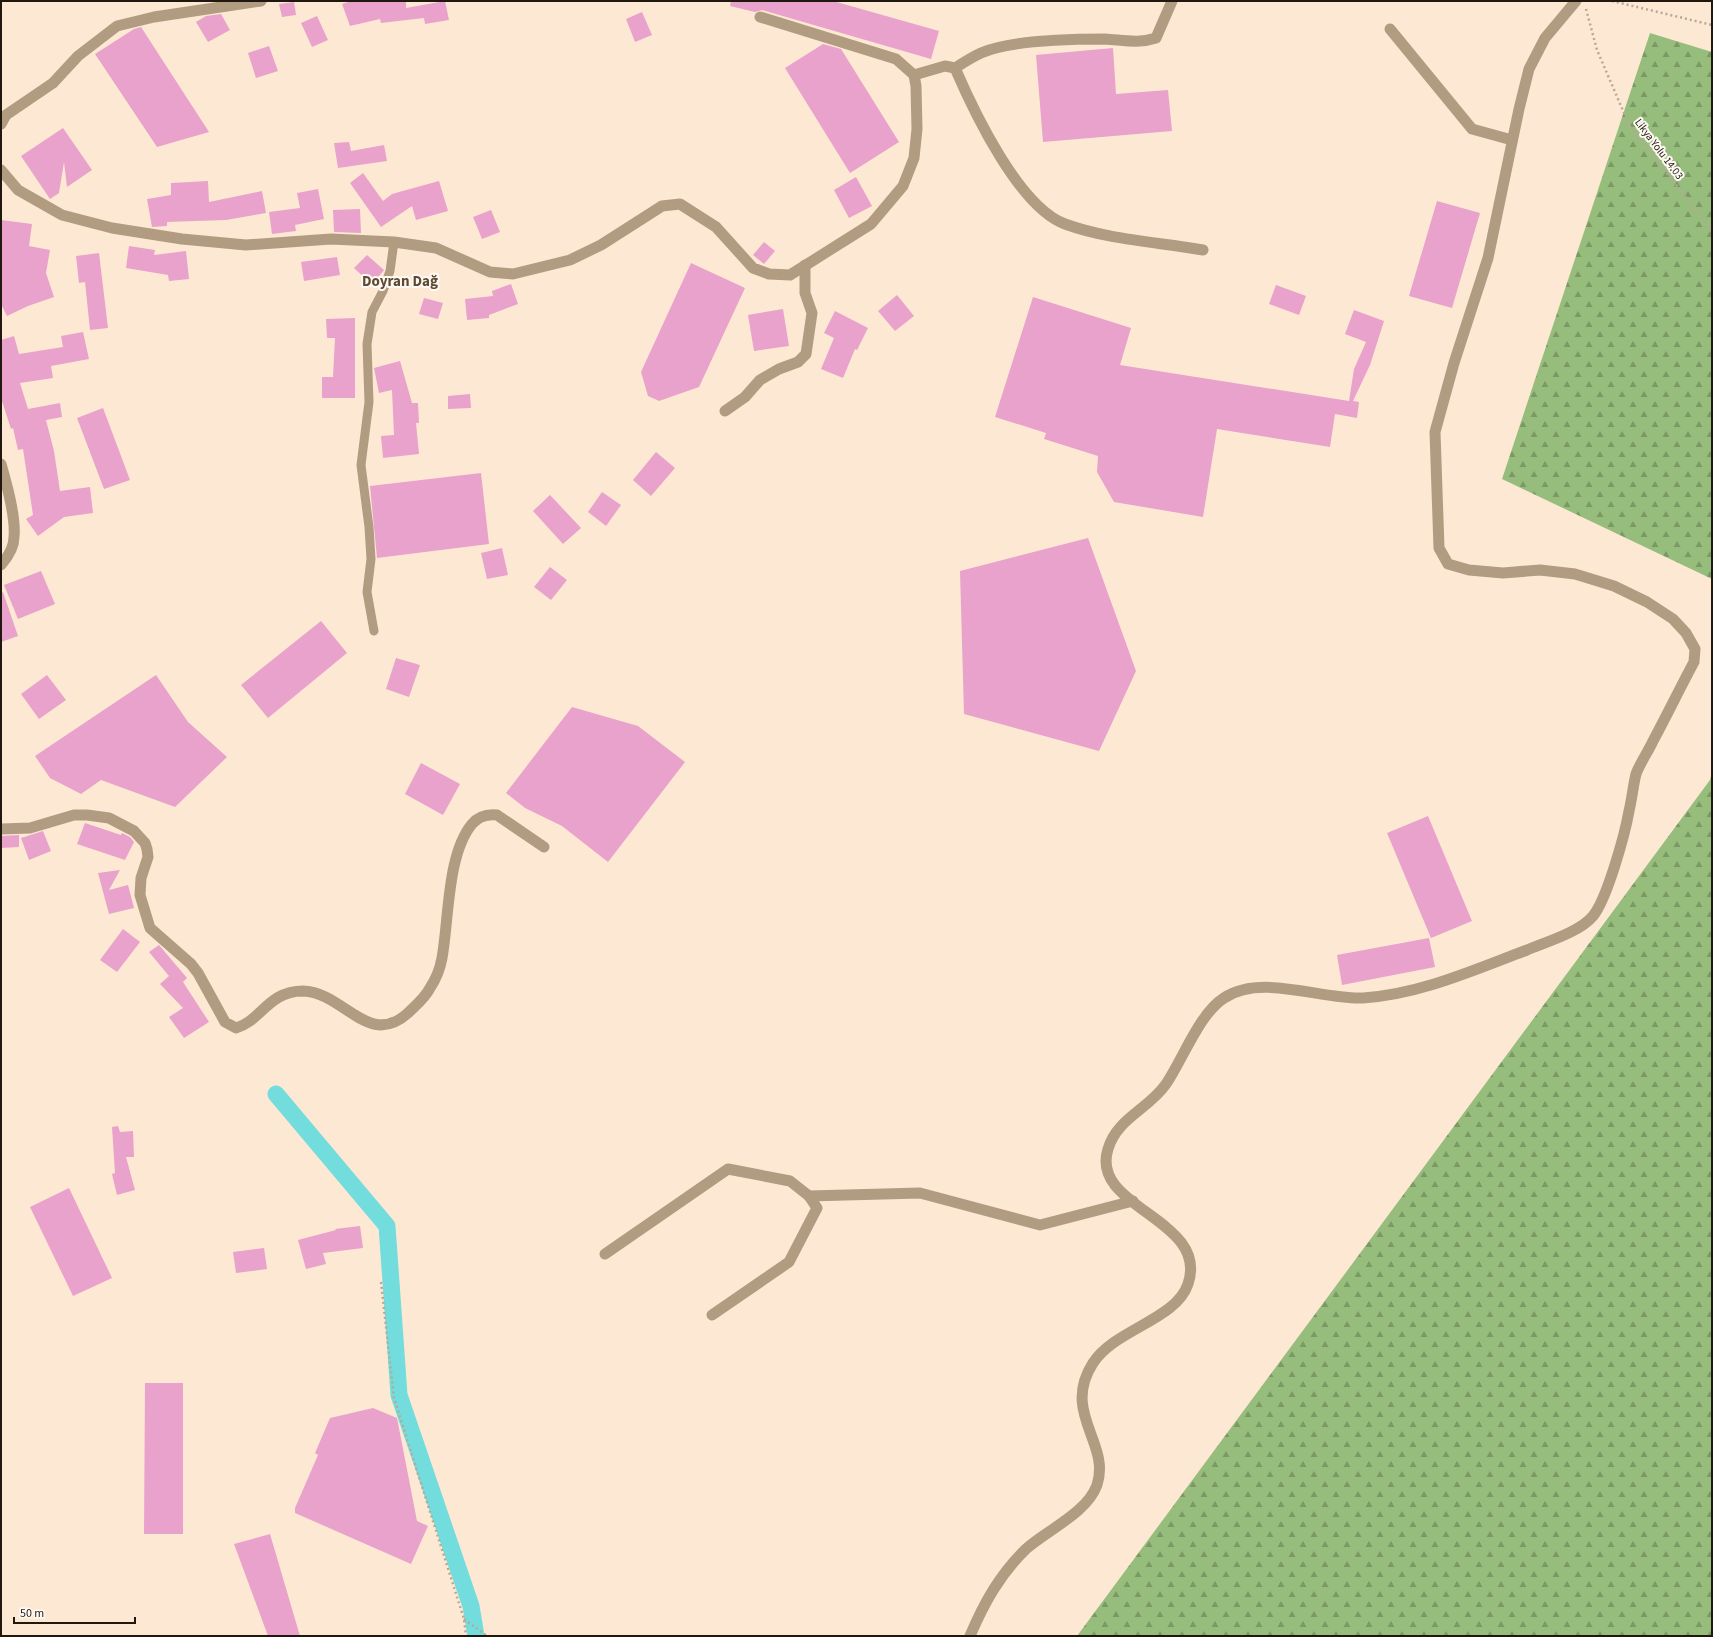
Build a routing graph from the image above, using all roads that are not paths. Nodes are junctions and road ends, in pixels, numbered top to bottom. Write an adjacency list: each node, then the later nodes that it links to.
1 (261, 1): 8 (street)
2 (1172, 1): 6 (street)
3 (1576, 1): 9 (street)
4 (760, 17): 7 (street)
5 (1390, 29): 9 (street)
6 (954, 68): 7 (street); 12 (street)
7 (914, 75): 13 (street)
8 (1, 124)
9 (1512, 140): 21 (street)
10 (1, 170): 11 (street)
11 (394, 242): 13 (street); 17 (lane)
12 (1203, 250)
13 (805, 265): 14 (street)
14 (725, 411)
15 (1, 464): 16 (street)
16 (1, 565)
17 (374, 631)
18 (1, 829): 19 (street)
19 (544, 847)
20 (809, 1196): 21 (street); 22 (street); 23 (street)
21 (1133, 1201): 24 (street)
22 (605, 1254)
23 (712, 1315)
24 (970, 1636)

